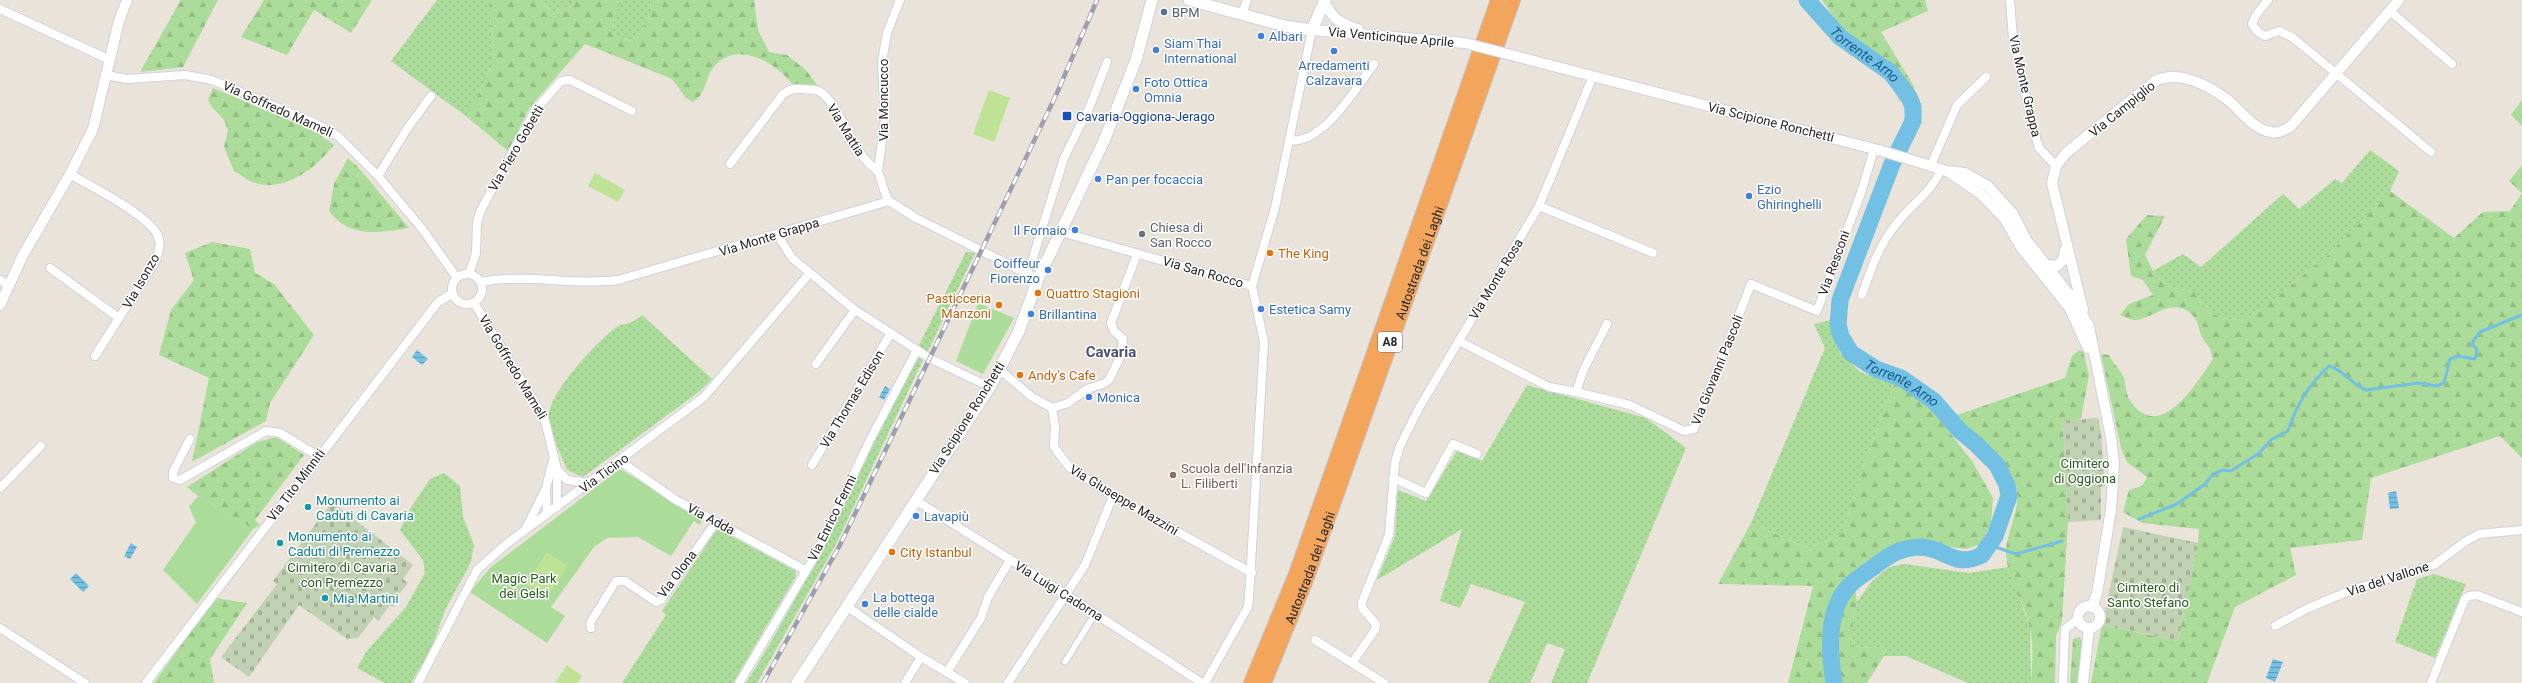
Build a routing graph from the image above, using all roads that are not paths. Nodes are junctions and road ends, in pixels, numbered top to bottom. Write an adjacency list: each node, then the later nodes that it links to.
1 (127, 0): 17 (street)
2 (900, 0): 34 (street, Via Moncucco)
3 (1152, 0): 39 (main road, Via Scipione Ronchetti)
4 (1189, 0): 14 (main road, Via Venticinque Aprile)
5 (1247, 0): 14 (street)
6 (1324, 0): 15 (main road); 16 (street)
7 (1498, 0): 122 (highway, Autostrada dei Laghi / A8)
8 (1513, 0): 123 (highway, Autostrada dei Laghi / A8)
9 (2010, 0): 32 (street, Via Monte Grappa)
10 (2268, 0): 22 (street)
11 (2399, 0): 13 (street, Via Campiglio)
12 (0, 9): 17 (street)
13 (2390, 11): 20 (street); 22 (street, Via Campiglio)
14 (1242, 14): 15 (main road, Via Venticinque Aprile)
15 (1312, 30): 16 (street, Via Venticinque Aprile); 27 (street)
16 (1383, 36): 23 (street, Via Venticinque Aprile, bridge)
17 (110, 60): 21 (street)
18 (1107, 62): 46 (street)
19 (1374, 64): 27 (street)
20 (2452, 64)
21 (106, 75): 35 (street); 36 (street, Via Goffredo Mameli)
22 (2336, 75): 29 (street); 32 (street, Via Campiglio)
23 (1593, 76): 28 (street, Via Scipione Ronchetti); 38 (street, Via Monte Rosa)
24 (1986, 77): 31 (street)
25 (431, 96): 36 (street)
26 (632, 111): 48 (street, Via Piero Gobetti)
27 (1289, 140): 55 (street)
28 (1878, 150): 31 (street, Via Scipione Ronchetti); 54 (street, Via Resconi)
29 (2431, 152)
30 (730, 164): 34 (street, Via Mattia)
31 (1931, 165): 33 (street, Via Scipione Ronchetti)
32 (2056, 166): 41 (street, Via Campiglio)
33 (1944, 170): 44 (street, Via Scipione Ronchetti); 56 (street, Via Scipione Ronchetti); 58 (street)
34 (878, 171): 37 (street)
35 (70, 174): 52 (street); 63 (street, Via Isonzo)
36 (378, 176): 50 (street, Via Goffredo Mameli)
37 (889, 201): 40 (street, Via Monte Grappa); 46 (street)
38 (1539, 206): 42 (street); 66 (street, Via Monte Rosa)
39 (1061, 232): 43 (street, Via San Rocco); 51 (main road, Via Scipione Ronchetti)
40 (777, 234): 49 (street); 53 (street, Via Monte Grappa)
41 (2066, 248): 44 (street); 47 (street, Via Campiglio)
42 (1653, 253)
43 (1137, 254): 55 (street, Via San Rocco); 74 (street)
44 (2046, 265): 56 (street, Via Scipione Ronchetti)
45 (50, 268): 63 (street)
46 (1011, 268): 51 (street)
47 (2071, 270): 56 (street); 62 (street, Via Campiglio)
48 (469, 274): 50 (street); 53 (street)
49 (809, 274): 61 (street); 80 (street, Via Ticino)
50 (456, 278): 57 (street)
51 (1038, 279): 71 (main road, Via Scipione Ronchetti)
52 (4, 282): 60 (street)
53 (481, 282): 59 (street)
54 (1752, 284): 73 (street, Via Giovanni Pascoli)
55 (1252, 286): 96 (street)
56 (2060, 289): 62 (street); 70 (street)
57 (453, 293): 59 (street); 78 (street, Via Tito Minniti)
58 (1862, 295)
59 (474, 303): 79 (street, Via Goffredo Mameli)
60 (0, 305)
61 (855, 310): 65 (street); 69 (street)
62 (2084, 316): 70 (street)
63 (119, 318): 68 (street, Via Isonzo)
64 (1607, 324): 73 (street)
65 (892, 333): 67 (street); 81 (street, Via Thomas Edison)
66 (1458, 341): 73 (street, Via Giovanni Pascoli); 83 (street, Via Monte Rosa)
67 (917, 350): 72 (street); 95 (street, Via Enrico Fermi)
68 (95, 356)
69 (816, 364)
70 (2095, 365): 99 (street)
71 (998, 369): 72 (main road, Via Scipione Ronchetti); 74 (street)
72 (990, 387): 88 (main road, Via Scipione Ronchetti)
73 (1576, 392)
74 (1052, 408): 87 (street, Via Giuseppe Mazzini)
75 (190, 438): 78 (street)
76 (41, 446): 85 (street)
77 (1477, 454): 83 (street)
78 (318, 456): 113 (street, Via Tito Minniti)
79 (553, 457): 82 (street, Via Goffredo Mameli); 86 (street, Via Goffredo Mameli)
80 (620, 461): 84 (street, Via Ticino); 91 (street, Via Adda)
81 (812, 465)
82 (557, 469): 84 (street); 89 (street, Via Goffredo Mameli)
83 (1393, 478): 110 (street, Via Monte Rosa)
84 (590, 483): 89 (street, Via Ticino)
85 (0, 488)
86 (546, 488): 90 (street, Via Goffredo Mameli); 92 (street, Via Goffredo Mameli)
87 (1113, 496): 96 (street, Via Giuseppe Mazzini); 97 (street)
88 (915, 500): 94 (street, Via Luigi Cadorna); 98 (main road, Via Scipione Ronchetti)
89 (557, 507): 90 (street, Via Ticino)
90 (547, 514): 92 (street, Via Ticino)
91 (716, 522): 95 (street, Via Adda); 105 (street, Via Olona)
92 (525, 530): 114 (street, Via Ticino)
93 (2522, 530): 103 (street, Via del Vallone)
94 (1010, 560): 97 (street, Via Luigi Cadorna); 111 (street)
95 (805, 570): 115 (street, Via Enrico Fermi)
96 (1252, 573): 121 (street)
97 (1065, 594): 101 (street, Via Luigi Cadorna); 119 (street)
98 (846, 606): 108 (street); 116 (main road, Via Scipione Ronchetti)
99 (2092, 607): 102 (street); 106 (street)
100 (2522, 612): 127 (street)
101 (1095, 614): 109 (street); 120 (street, Via Luigi Cadorna)
102 (2078, 618): 106 (street); 125 (street)
103 (2275, 626)
104 (0, 628): 112 (street)
105 (591, 628)
106 (2089, 628): 126 (street)
107 (1315, 640): 110 (street)
108 (921, 657): 111 (street); 117 (street)
109 (1065, 662)
110 (1352, 663): 124 (street)
111 (946, 672): 118 (street)
112 (85, 683)
113 (146, 683)
114 (418, 683)
115 (739, 683)
116 (796, 683)
117 (905, 683)
118 (965, 683)
119 (1008, 683)
120 (1202, 683)
121 (1205, 683)
122 (1251, 683)
123 (1264, 683)
124 (1384, 683)
125 (2063, 683)
126 (2083, 683)
127 (2431, 683)

